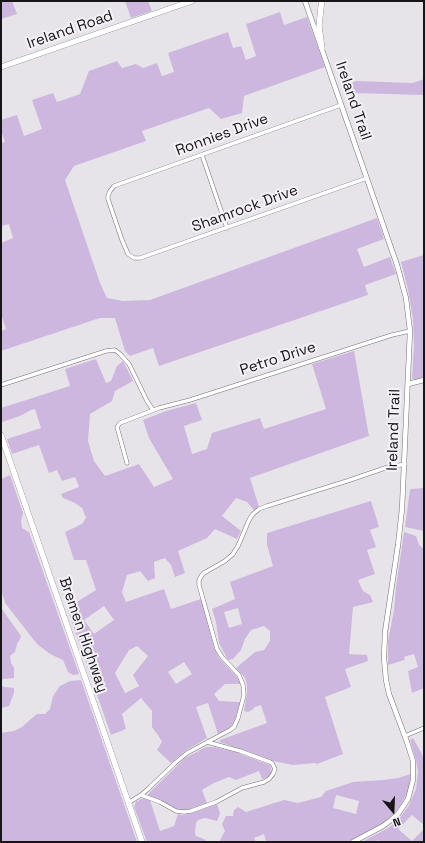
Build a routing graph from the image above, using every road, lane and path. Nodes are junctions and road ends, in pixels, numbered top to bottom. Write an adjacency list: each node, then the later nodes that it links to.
1 (192, 1): 5 (main road, Ireland Road)
2 (305, 1): 4 (street, Ireland Trail)
3 (322, 1): 4 (main road)
4 (322, 48): 6 (street, Ireland Trail)
5 (1, 67)
6 (341, 105): 7 (street, Ronnies Drive); 8 (street, Ireland Trail)
7 (202, 155): 9 (street); 10 (street, Ronnies Drive)
8 (367, 178): 9 (street, Shamrock Drive); 11 (street, Ireland Trail)
9 (227, 228): 10 (street, Shamrock Drive)
10 (131, 257)
11 (410, 331): 13 (street, Ireland Trail); 15 (street, Petro Drive)
12 (424, 380): 13 (street)
13 (408, 384): 18 (street, Ireland Trail)
14 (1, 385): 15 (street)
15 (153, 410): 17 (street, Petro Drive)
16 (1, 435): 24 (main road, Bremen Highway)
17 (127, 463)
18 (405, 464): 21 (street, Ireland Trail); 22 (street)
19 (422, 728): 20 (street); 21 (street)
20 (424, 734)
21 (405, 736): 26 (street, Ireland Trail)
22 (207, 742): 23 (street); 23 (street)
23 (142, 795): 24 (street)
24 (128, 803): 25 (main road, Bremen Highway)
25 (142, 842)
26 (353, 842)

